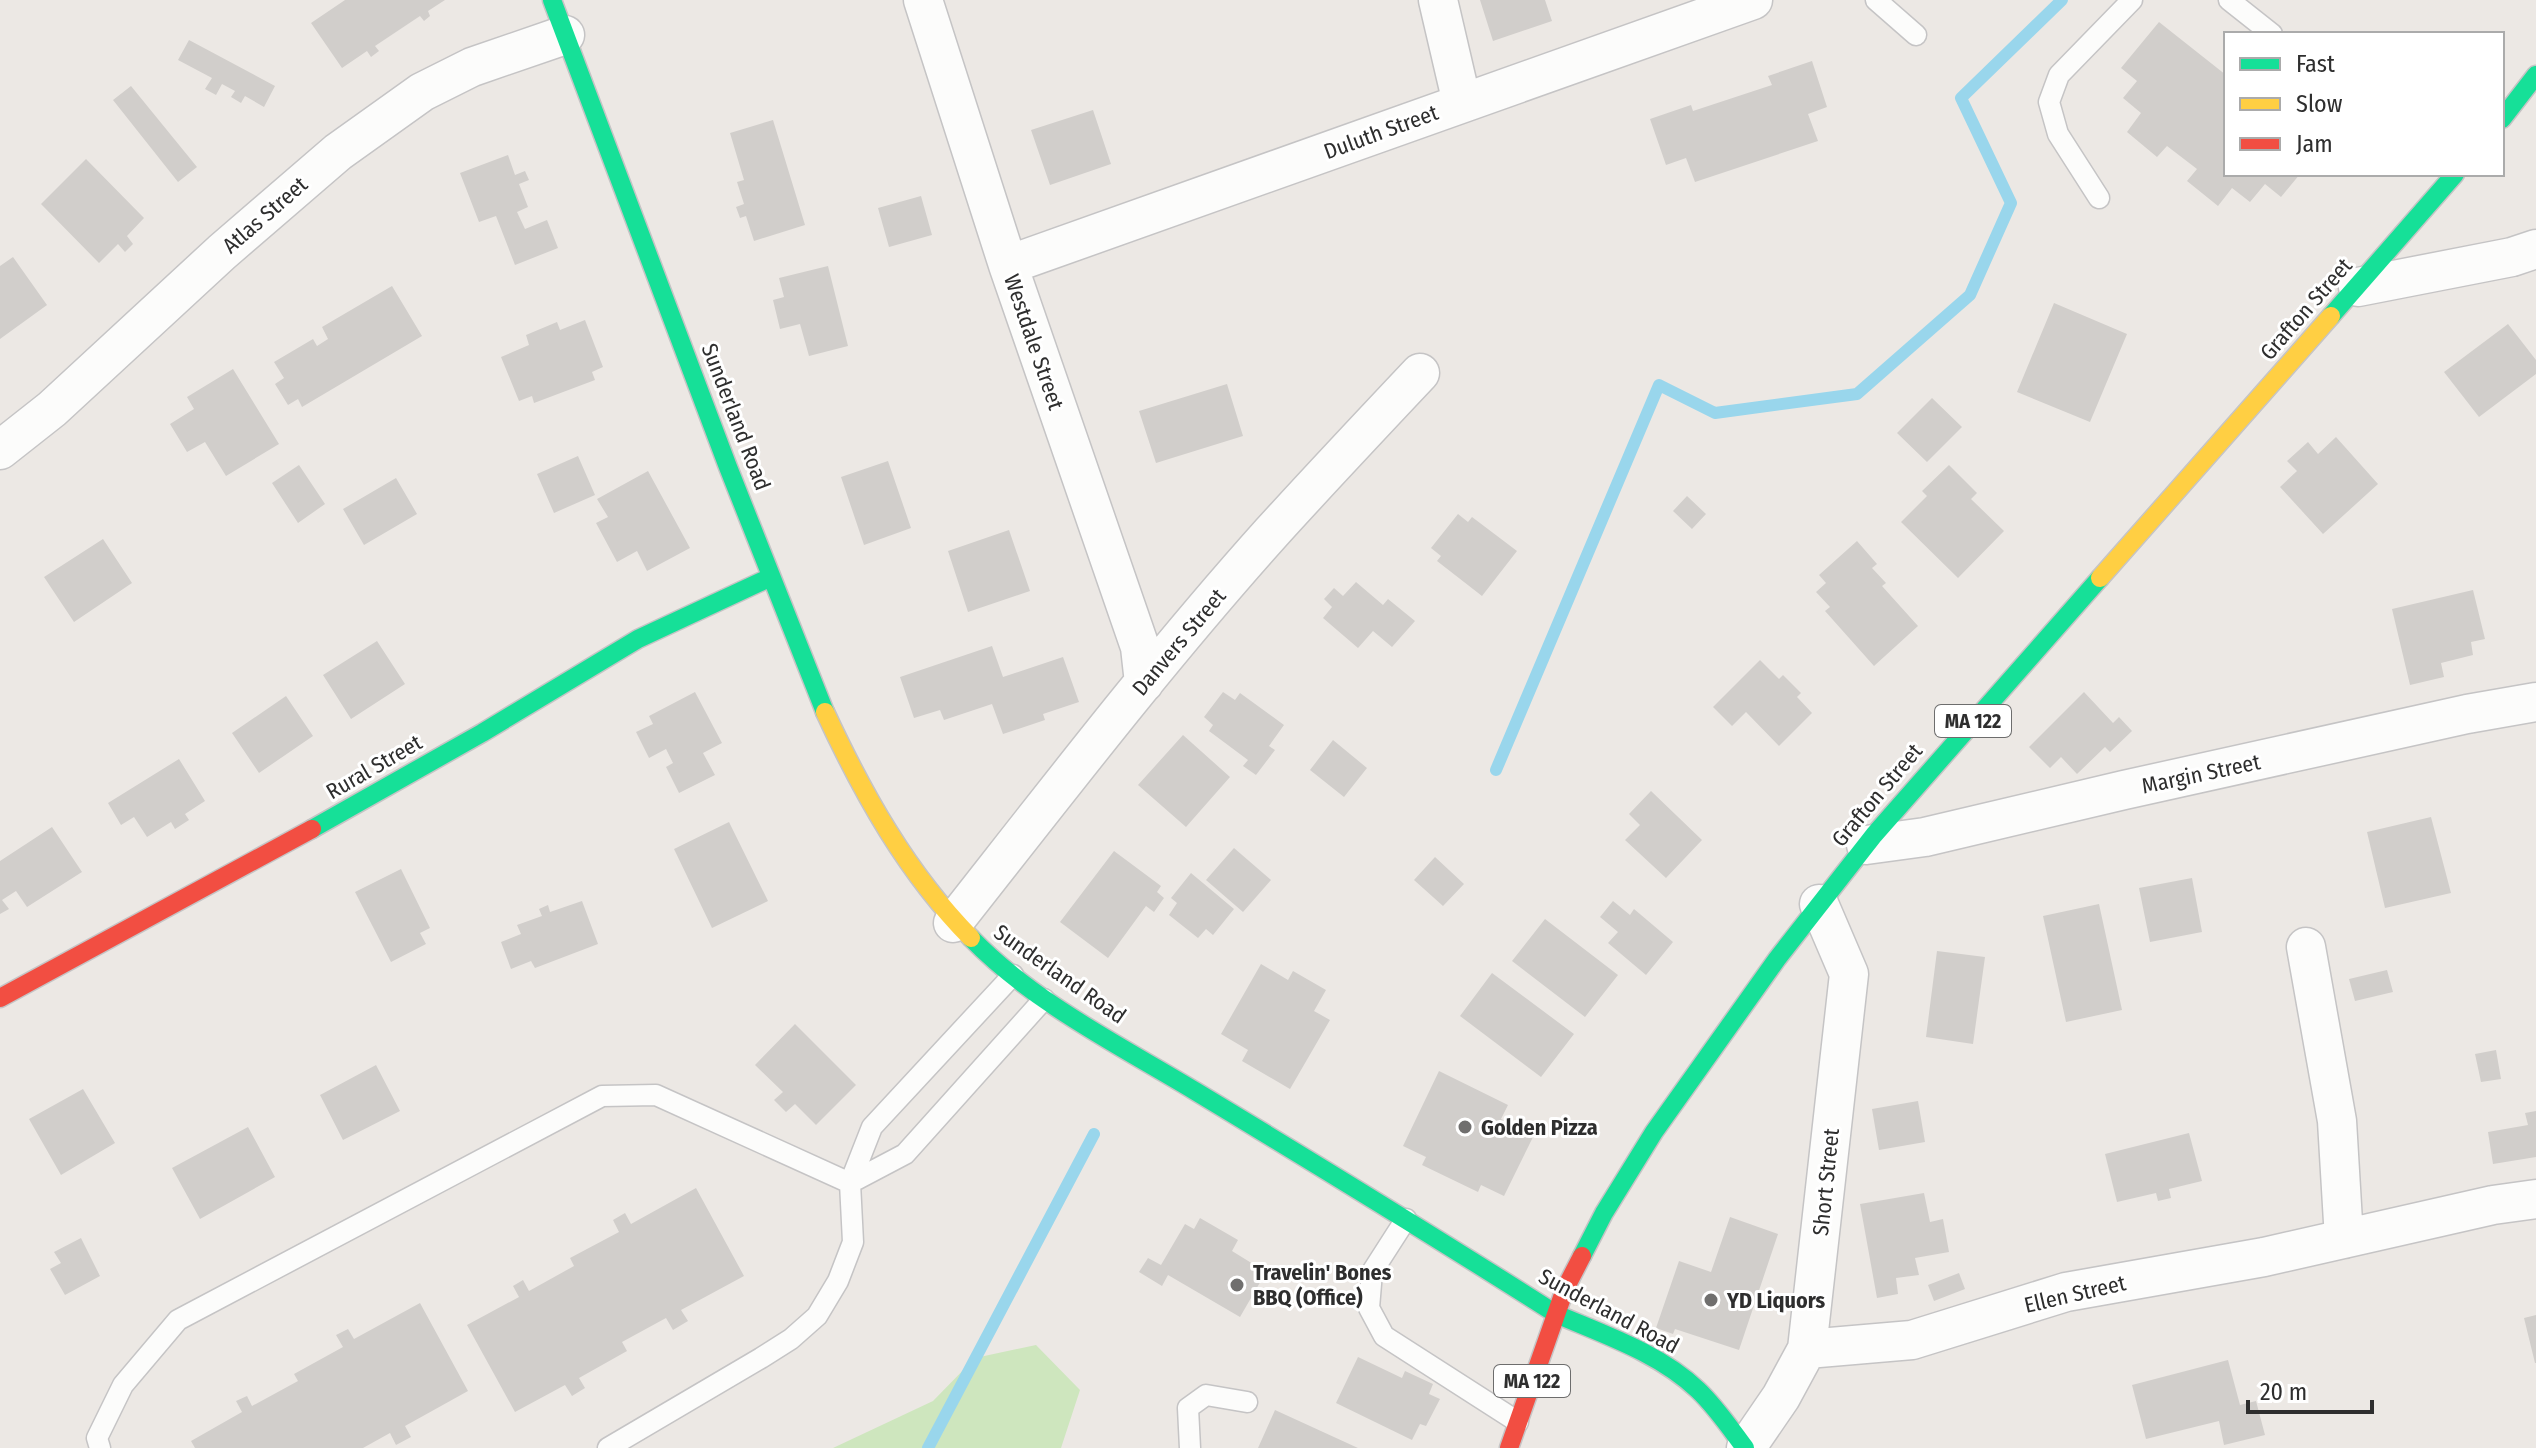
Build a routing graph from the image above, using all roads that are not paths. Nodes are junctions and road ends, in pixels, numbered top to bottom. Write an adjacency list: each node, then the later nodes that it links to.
1 (923, 0): 16 (street, Westdale Street)
2 (1438, 0): 11 (street)
3 (1753, 0): 11 (street, Duluth Street)
4 (1876, 0): 9 (lane)
5 (2132, 0): 14 (lane)
6 (2229, 0): 8 (lane)
7 (558, 17): 19 (street, Atlas Street); 20 (main road, Sunderland Road)
8 (2269, 32)
9 (1916, 35)
10 (2536, 75): 12 (main road)
11 (1462, 103): 16 (street, Duluth Street)
12 (2504, 116)
13 (2451, 176): 17 (main road, Grafton Street / MA 122)
14 (2099, 198)
15 (2536, 249): 17 (street)
16 (1008, 265): 21 (street, Westdale Street)
17 (2358, 287): 23 (main road, Grafton Street / MA 122)
18 (1420, 373): 21 (street, Danvers Street)
19 (0, 450)
20 (771, 577): 25 (main road, Sunderland Road); 28 (main road, Rural Street)
21 (1144, 683): 25 (street, Danvers Street)
22 (2536, 702): 23 (street, Margin Street)
23 (1866, 845): 24 (main road, Grafton Street / MA 122)
24 (1819, 904): 34 (main road, Grafton Street / MA 122); 35 (street, Short Street)
25 (953, 923): 27 (main road, Sunderland Road)
26 (2306, 947): 33 (street)
27 (1013, 975): 29 (main road, Sunderland Road); 30 (lane)
28 (0, 998)
29 (1044, 999): 30 (lane); 32 (main road, Sunderland Road)
30 (850, 1183): 38 (lane); 39 (lane)
31 (2536, 1199): 33 (street, Ellen Street)
32 (1406, 1219): 34 (main road, Sunderland Road); 37 (lane)
33 (2344, 1239): 35 (street, Ellen Street)
34 (1556, 1314): 37 (main road, Grafton Street / MA 122); 42 (main road, Sunderland Road)
35 (1807, 1349): 42 (street, Short Street)
36 (1247, 1402): 40 (lane)
37 (1518, 1422): 41 (main road, Grafton Street / MA 122)
38 (100, 1448)
39 (608, 1448)
40 (1190, 1448)
41 (1509, 1448)
42 (1746, 1448)

